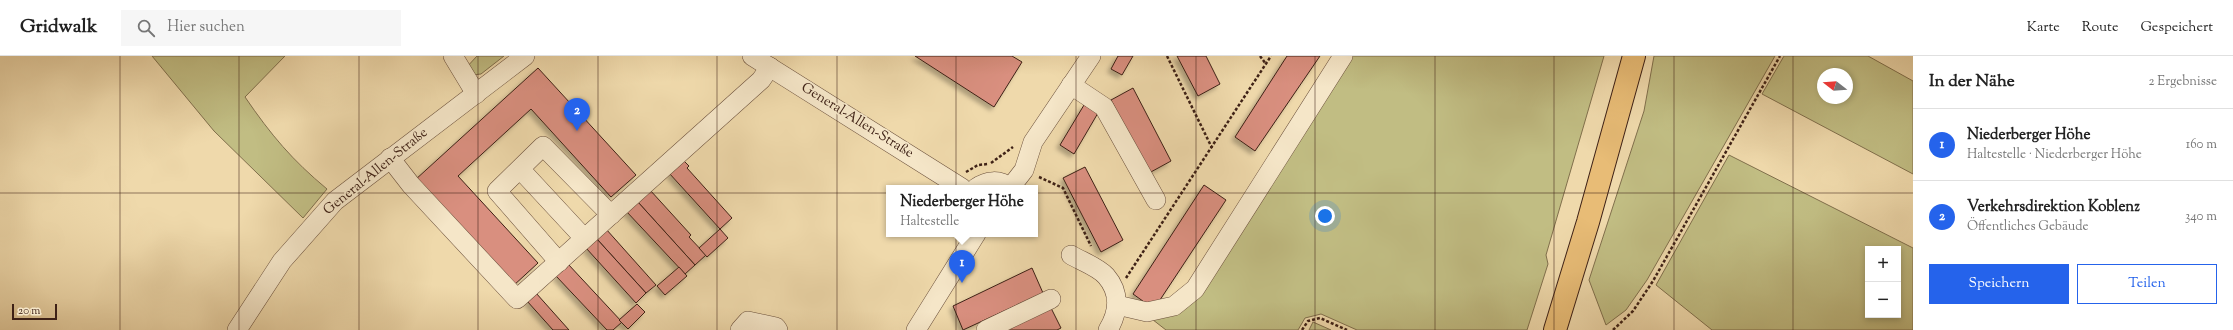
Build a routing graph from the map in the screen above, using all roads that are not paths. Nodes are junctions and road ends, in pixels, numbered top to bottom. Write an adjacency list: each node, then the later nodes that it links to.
1 (453, 56): 9 (street)
2 (525, 56): 9 (street, General-Allen-Straße)
3 (752, 56): 7 (street, General-Allen-Straße)
4 (1091, 56): 8 (street)
5 (1343, 56): 23 (street)
6 (1634, 56): 30 (main road)
7 (770, 67): 12 (street, General-Allen-Straße); 17 (street)
8 (1072, 84): 15 (street); 16 (street)
9 (476, 94): 10 (street, General-Allen-Straße)
10 (390, 158): 21 (street); 24 (street, General-Allen-Straße)
11 (520, 169): 17 (street); 19 (street); 21 (street)
12 (957, 185)
13 (981, 185): 14 (street)
14 (999, 185)
15 (1008, 185)
16 (1156, 200)
17 (611, 215): 19 (street)
18 (974, 237): 27 (street)
19 (584, 238): 21 (street)
20 (1071, 255): 23 (street)
21 (559, 262)
22 (1051, 299): 28 (street)
23 (1117, 299): 29 (street)
24 (237, 330)
25 (740, 330): 26 (street)
26 (778, 330)
27 (916, 330)
28 (986, 330)
29 (1108, 330)
30 (1555, 330)

